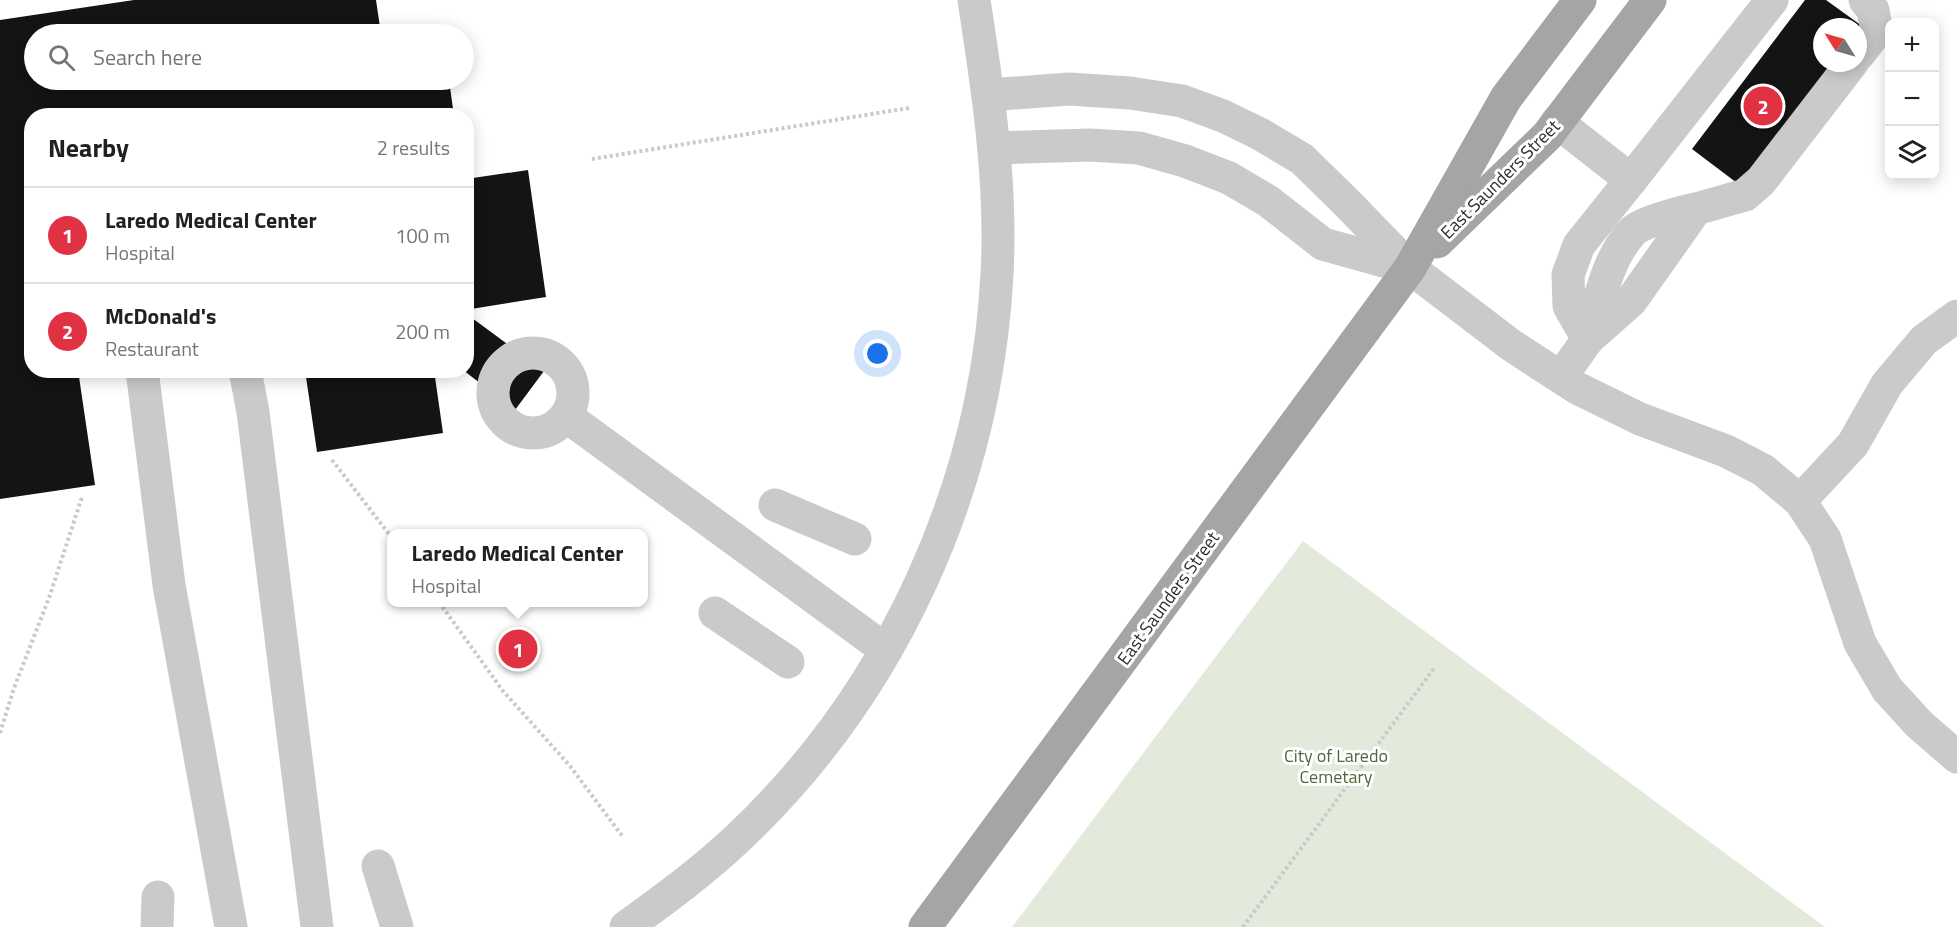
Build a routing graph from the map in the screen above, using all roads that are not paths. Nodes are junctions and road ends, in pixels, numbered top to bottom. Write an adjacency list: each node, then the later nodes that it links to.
1 (974, 0): 8 (street)
2 (1579, 0): 12 (main road, East Saunders Street)
3 (1650, 0): 9 (main road, East Saunders Street)
4 (1772, 0): 11 (street)
5 (1865, 0): 6 (street)
6 (1867, 44)
7 (1845, 72): 14 (street)
8 (988, 95): 10 (street); 12 (street)
9 (1557, 122): 11 (street); 12 (main road, East Saunders Street)
10 (994, 148): 12 (street); 23 (street)
11 (1631, 180): 14 (street)
12 (1410, 268): 15 (street); 31 (main road, East Saunders Street)
13 (1957, 316): 19 (street)
14 (1588, 339): 15 (street)
15 (1561, 377): 19 (street)
16 (143, 378): 27 (street)
17 (247, 378): 28 (street)
18 (566, 416): 23 (street)
19 (1800, 501): 25 (street)
20 (775, 505): 21 (street)
21 (855, 539)
22 (715, 613): 24 (street)
23 (886, 650): 30 (street)
24 (788, 662)
25 (1957, 757)
26 (378, 866): 29 (street)
27 (231, 927)
28 (317, 927)
29 (397, 927)
30 (626, 927)
31 (925, 927)

